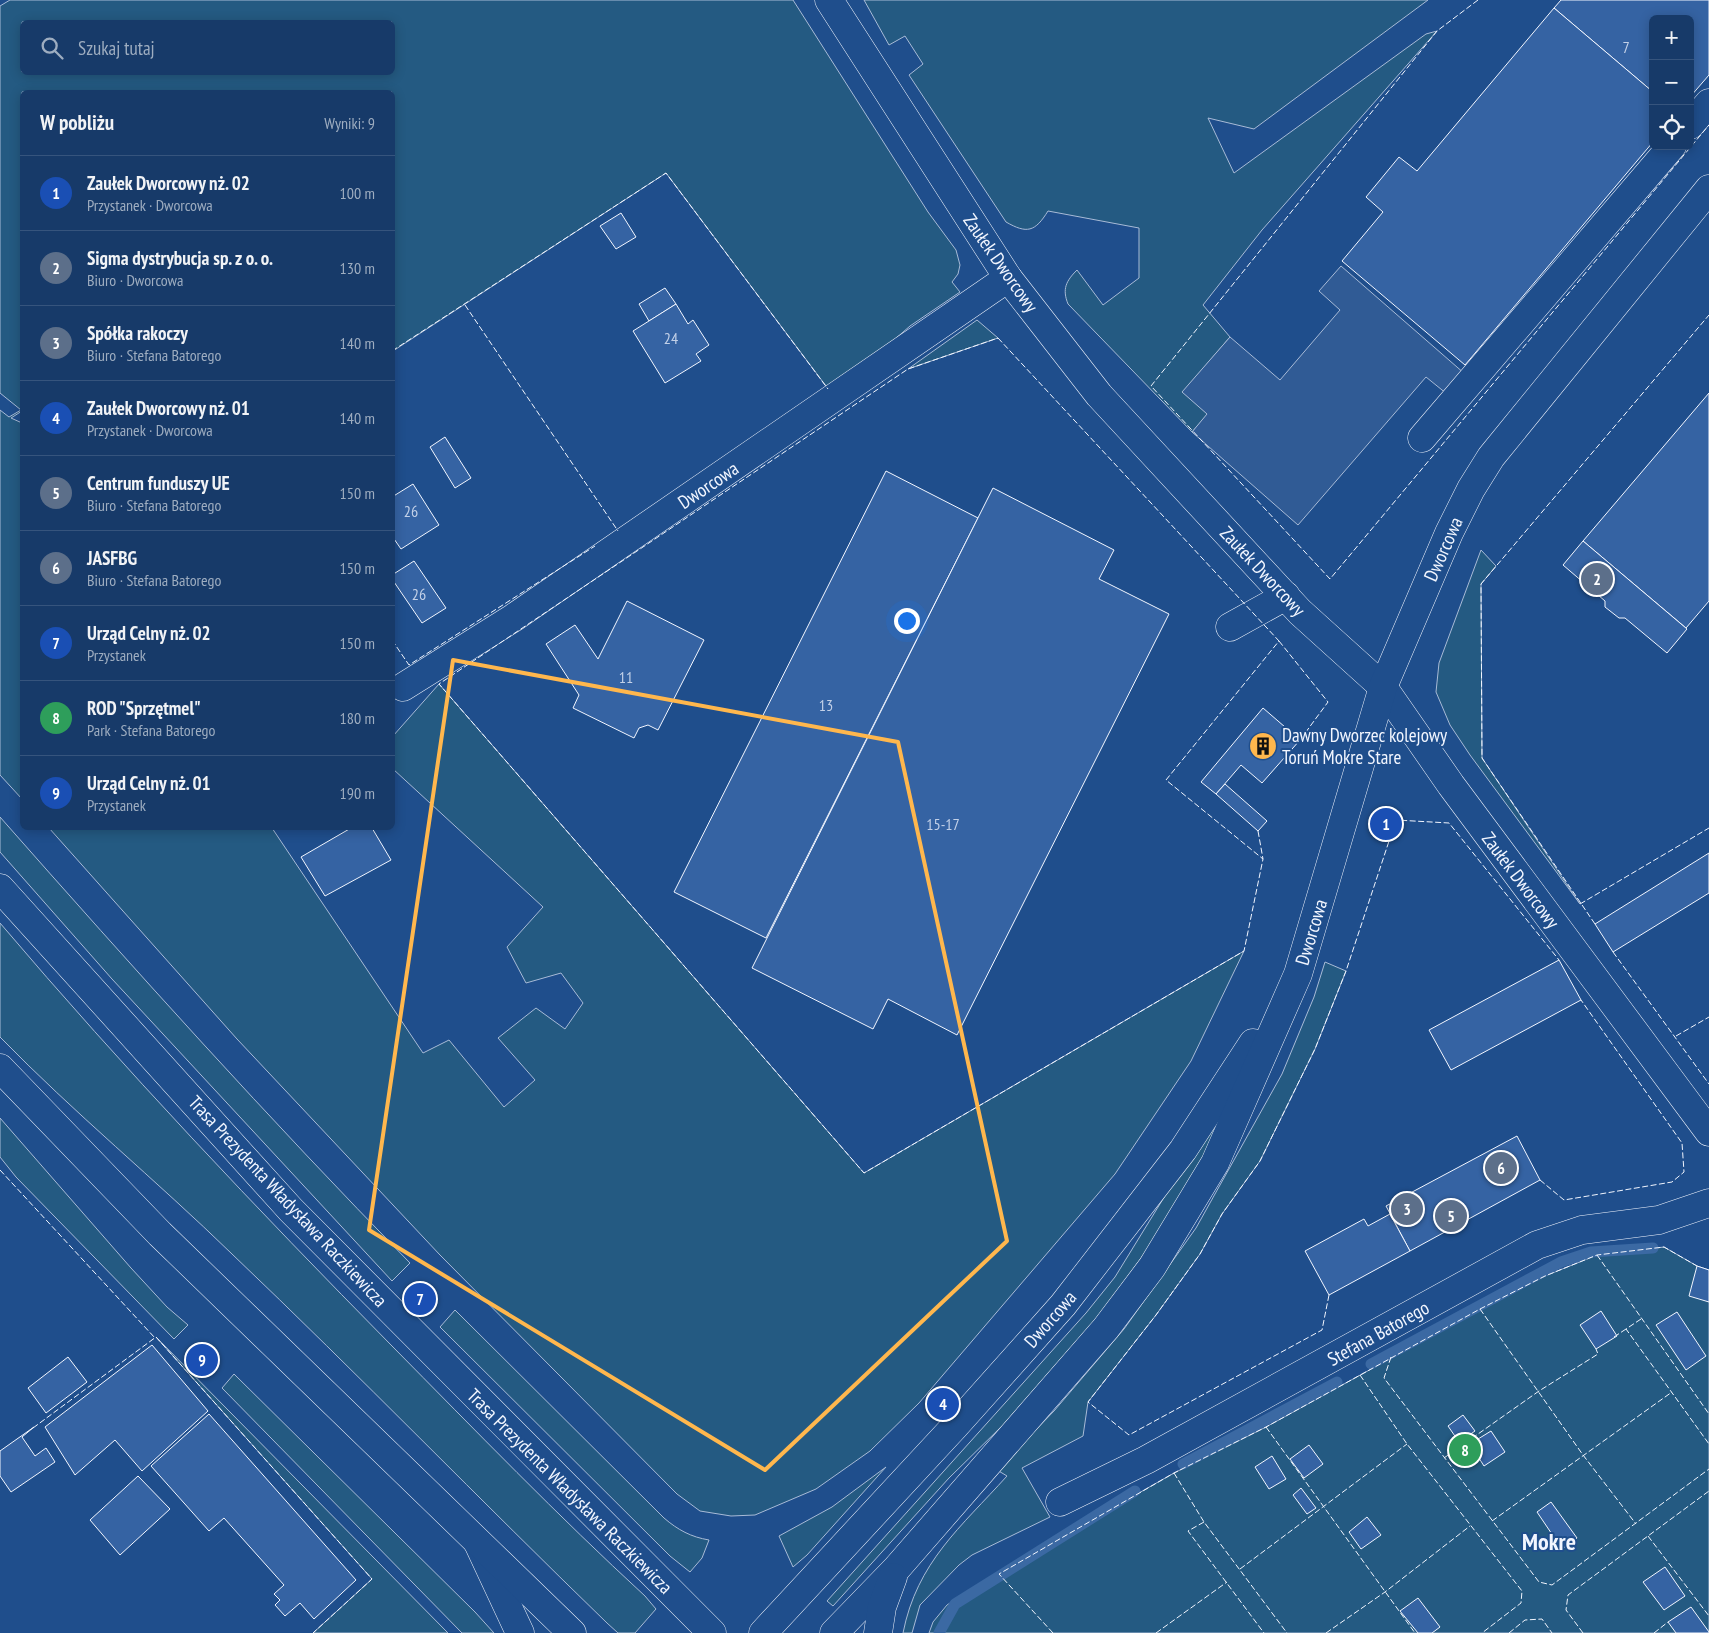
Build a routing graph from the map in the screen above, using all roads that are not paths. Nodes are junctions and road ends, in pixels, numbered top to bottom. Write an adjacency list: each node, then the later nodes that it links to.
1 (829, 0): 6 (street, Zaułek Dworcowy)
2 (1709, 103): 3 (street)
3 (1694, 120)
4 (1669, 150): 7 (street)
5 (1709, 189): 11 (street, Dworcowa)
6 (1008, 278): 8 (street, Zaułek Dworcowy); 10 (street, Dworcowa)
7 (1422, 438)
8 (1286, 596): 9 (street); 11 (street, Zaułek Dworcowy)
9 (1230, 627)
10 (403, 687)
11 (1383, 687): 13 (street, Dworcowa); 15 (street, Zaułek Dworcowy)
12 (0, 888): 22 (street, Trasa Prezydenta Władysława Raczkiewicza)
13 (1298, 974): 19 (street, Dworcowa); 23 (street, Dworcowa)
14 (0, 1068): 18 (street)
15 (1709, 1132)
16 (1709, 1203): 17 (street, Stefana Batorego)
17 (1060, 1502)
18 (476, 1540): 20 (street); 21 (street)
19 (897, 1568): 24 (street, Dworcowa); 25 (street)
20 (520, 1633)
21 (572, 1633)
22 (712, 1633)
23 (763, 1633)
24 (834, 1633)
25 (878, 1633)

